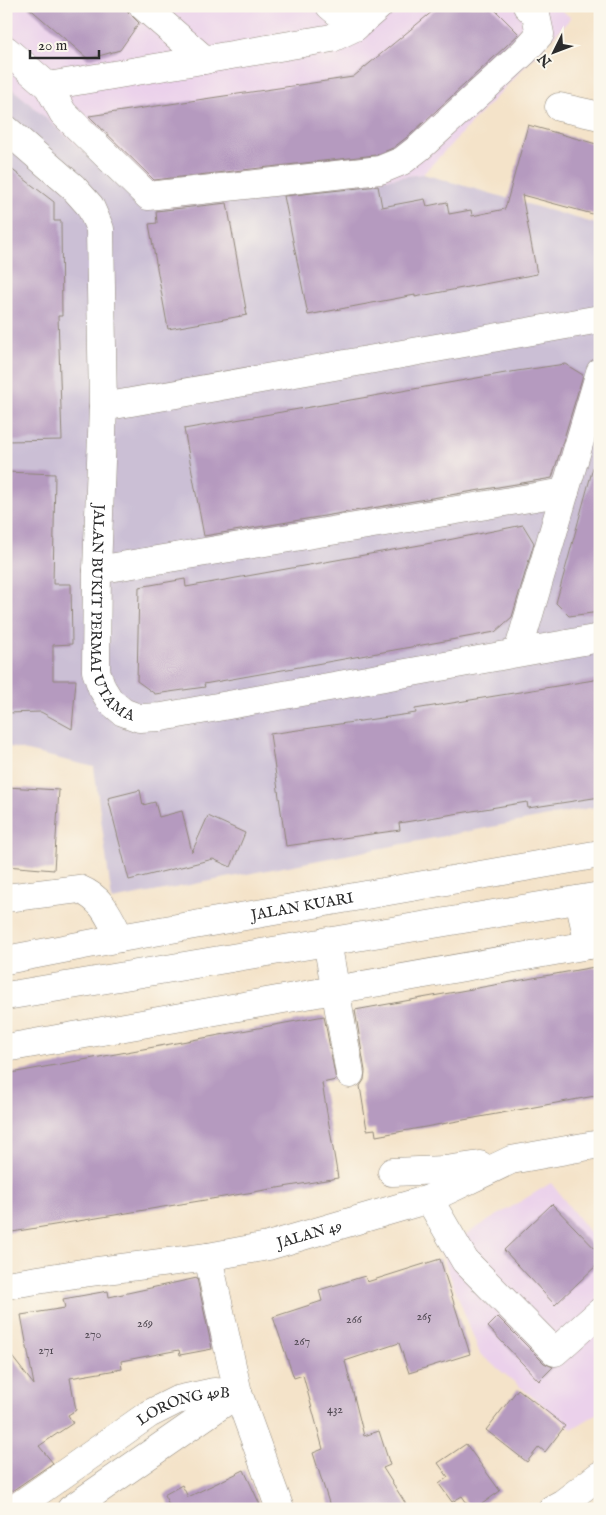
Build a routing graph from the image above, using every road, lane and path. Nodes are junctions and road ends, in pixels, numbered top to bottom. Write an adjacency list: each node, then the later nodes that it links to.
1 (143, 6): 7 (street)
2 (330, 6): 5 (street)
3 (378, 6): 5 (street)
4 (526, 6): 8 (street)
5 (355, 28): 7 (street)
6 (6, 50): 8 (street)
7 (205, 60): 8 (street)
8 (48, 86)
9 (558, 107): 10 (street)
10 (600, 116)
11 (6, 129): 14 (street, JALAN BUKIT PERMAI UTAMA)
12 (600, 319): 14 (street)
13 (600, 372): 15 (street)
14 (103, 407): 16 (street, JALAN BUKIT PERMAI UTAMA)
15 (565, 492): 16 (street); 18 (street)
16 (97, 570): 18 (street, JALAN BUKIT PERMAI UTAMA)
17 (600, 638): 18 (street, JALAN BUKIT PERMAI UTAMA)
18 (518, 652)
19 (600, 854): 22 (street, JALAN KUARI)
20 (6, 898): 22 (street)
21 (589, 898): 23 (street); 24 (street)
22 (120, 938): 25 (street, JALAN KUARI)
23 (327, 941): 26 (street); 27 (street)
24 (594, 944): 26 (street)
25 (6, 960)
26 (335, 989): 28 (street); 29 (street)
27 (6, 996)
28 (6, 1048)
29 (350, 1074)
30 (600, 1144): 31 (street, JALAN 49)
31 (512, 1160): 32 (street); 33 (street, JALAN 49)
32 (392, 1172)
33 (430, 1199): 34 (street, JALAN 49); 36 (street)
34 (208, 1257): 35 (street, JALAN 49); 37 (street)
35 (6, 1285)
36 (600, 1312)
37 (238, 1392): 40 (street, LORONG 49B); 41 (street, LORONG 49B); 42 (street)
38 (600, 1474): 39 (street)
39 (561, 1507)
40 (14, 1509)
41 (71, 1509)
42 (280, 1509)

